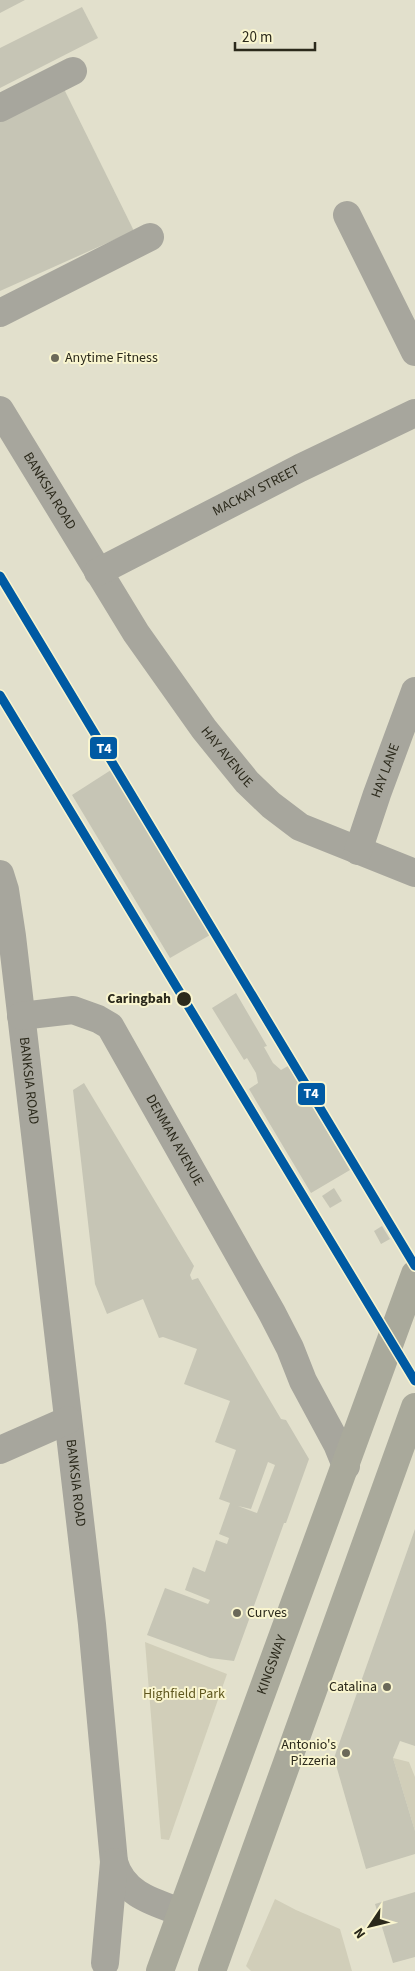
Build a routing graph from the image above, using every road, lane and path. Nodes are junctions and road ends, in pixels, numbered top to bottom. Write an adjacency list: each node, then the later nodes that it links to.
1 (73, 71): 2 (street)
2 (0, 108)
3 (347, 215): 6 (street)
4 (150, 237): 5 (street)
5 (0, 313)
6 (415, 352)
7 (0, 410): 9 (street, BANKSIA ROAD)
8 (415, 412): 9 (street, MACKAY STREET)
9 (98, 572): 11 (street, HAY AVENUE)
10 (415, 691): 11 (street, HAY LANE)
11 (358, 851): 12 (street, HAY AVENUE)
12 (415, 873)
13 (0, 874): 14 (street)
14 (21, 1016): 17 (street, BANKSIA ROAD); 19 (street, DENMAN AVENUE)
15 (415, 1274): 19 (main road, KINGSWAY)
16 (415, 1407): 24 (main road)
17 (68, 1420): 18 (street); 20 (street, BANKSIA ROAD)
18 (0, 1450)
19 (346, 1466): 21 (main road, KINGSWAY)
20 (114, 1862): 21 (street, BANKSIA ROAD); 22 (street)
21 (181, 1912): 23 (main road, KINGSWAY)
22 (105, 1963)
23 (160, 1971)
24 (212, 1971)

